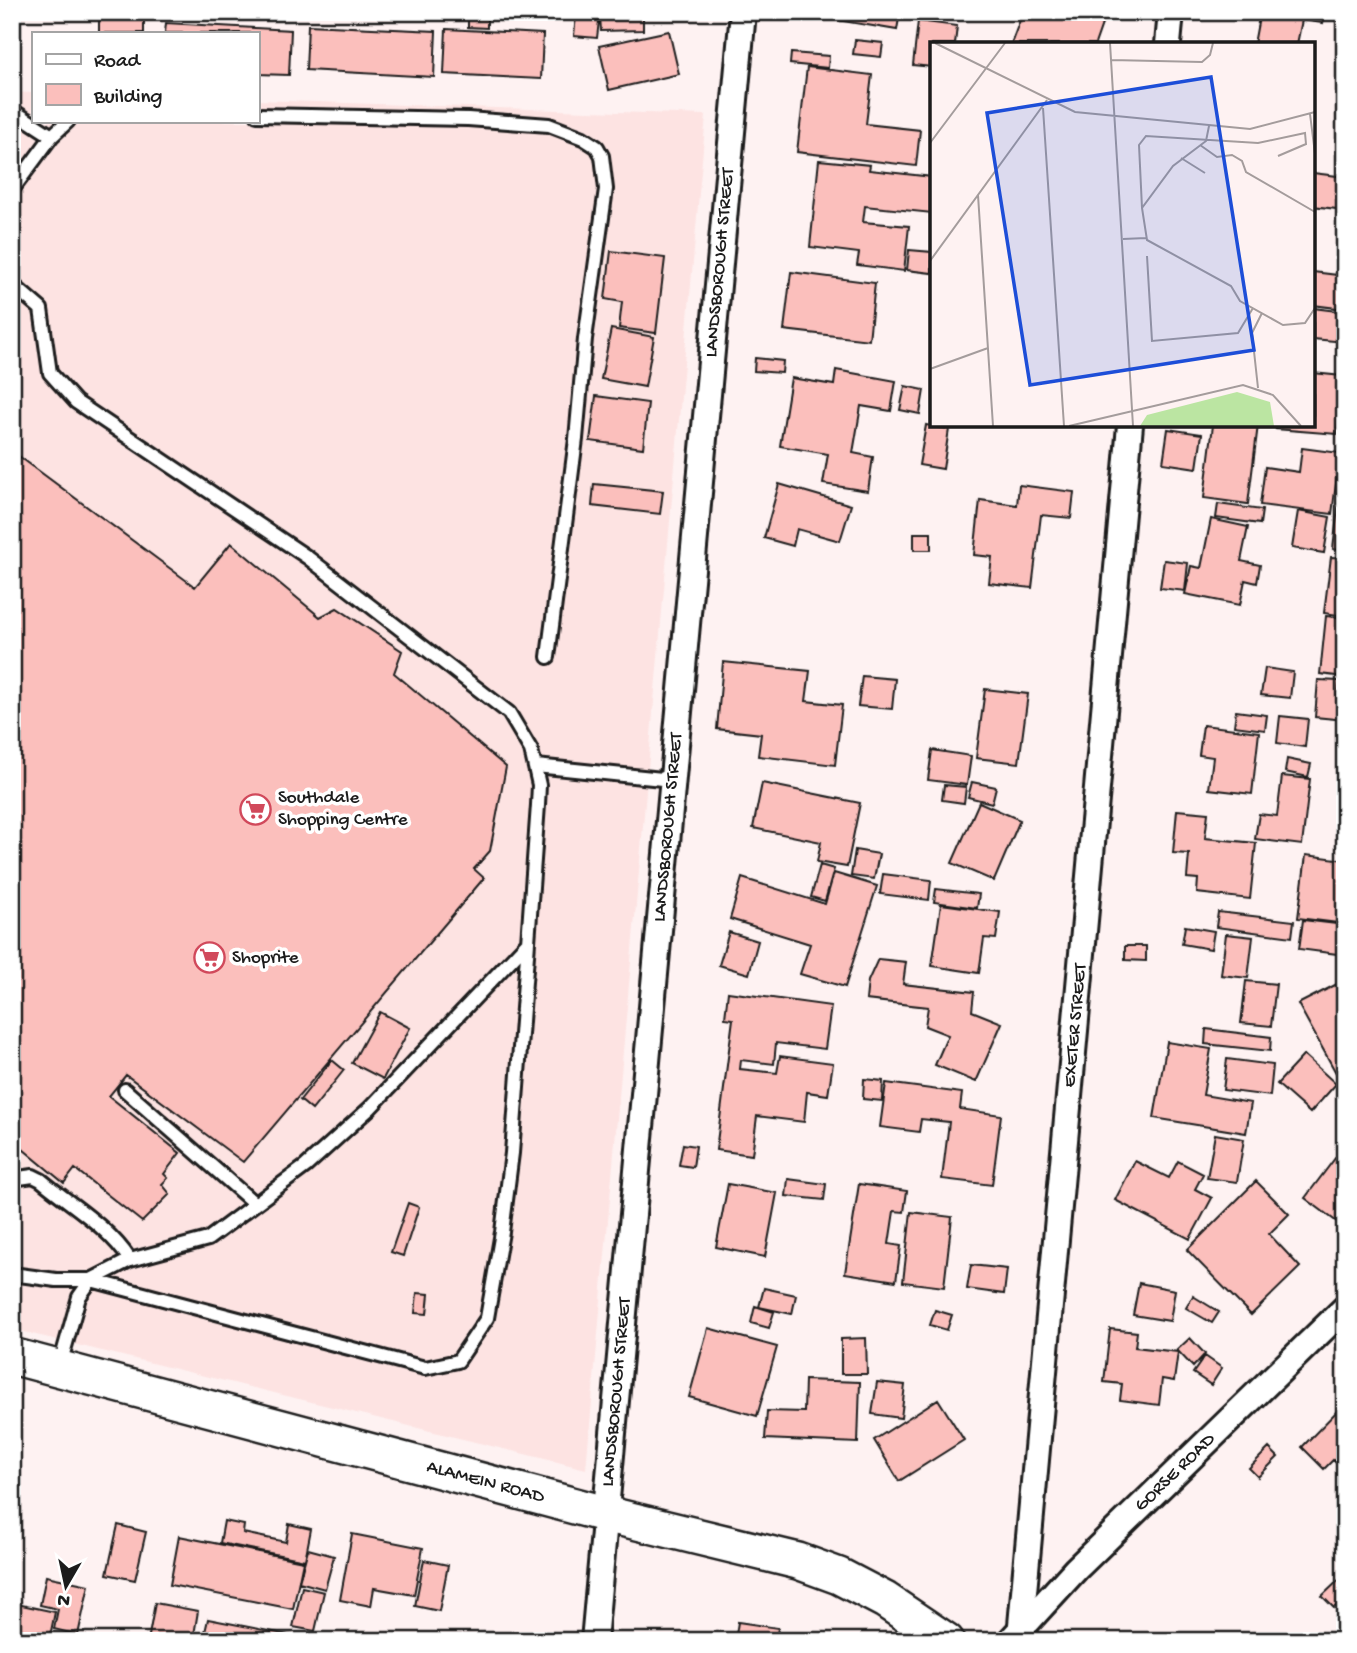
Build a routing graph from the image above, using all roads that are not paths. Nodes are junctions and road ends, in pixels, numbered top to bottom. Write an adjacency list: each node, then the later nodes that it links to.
1 (743, 12): 13 (street, LANDSBOROUGH STREET)
2 (1171, 12): 3 (street)
3 (1168, 42)
4 (12, 110): 7 (lane)
5 (259, 115): 11 (lane)
6 (67, 122): 7 (lane)
7 (52, 136): 8 (lane)
8 (12, 190)
9 (12, 285): 12 (lane)
10 (1130, 427): 25 (street, EXETER STREET)
11 (548, 657)
12 (536, 766): 13 (lane); 14 (lane)
13 (672, 780): 24 (street, LANDSBOROUGH STREET)
14 (528, 942): 17 (lane); 20 (lane)
15 (125, 1090): 17 (lane)
16 (12, 1179): 18 (lane)
17 (255, 1204): 18 (lane)
18 (130, 1260): 20 (lane)
19 (12, 1274): 20 (lane)
20 (90, 1280): 23 (lane)
21 (1345, 1308): 25 (street, GORSE ROAD)
22 (12, 1356): 23 (main road, ALAMEIN ROAD)
23 (59, 1368): 24 (main road, ALAMEIN ROAD)
24 (605, 1514): 26 (street, LANDSBOROUGH STREET); 27 (main road, ALAMEIN ROAD)
25 (1015, 1633)
26 (594, 1641)
27 (946, 1641)

